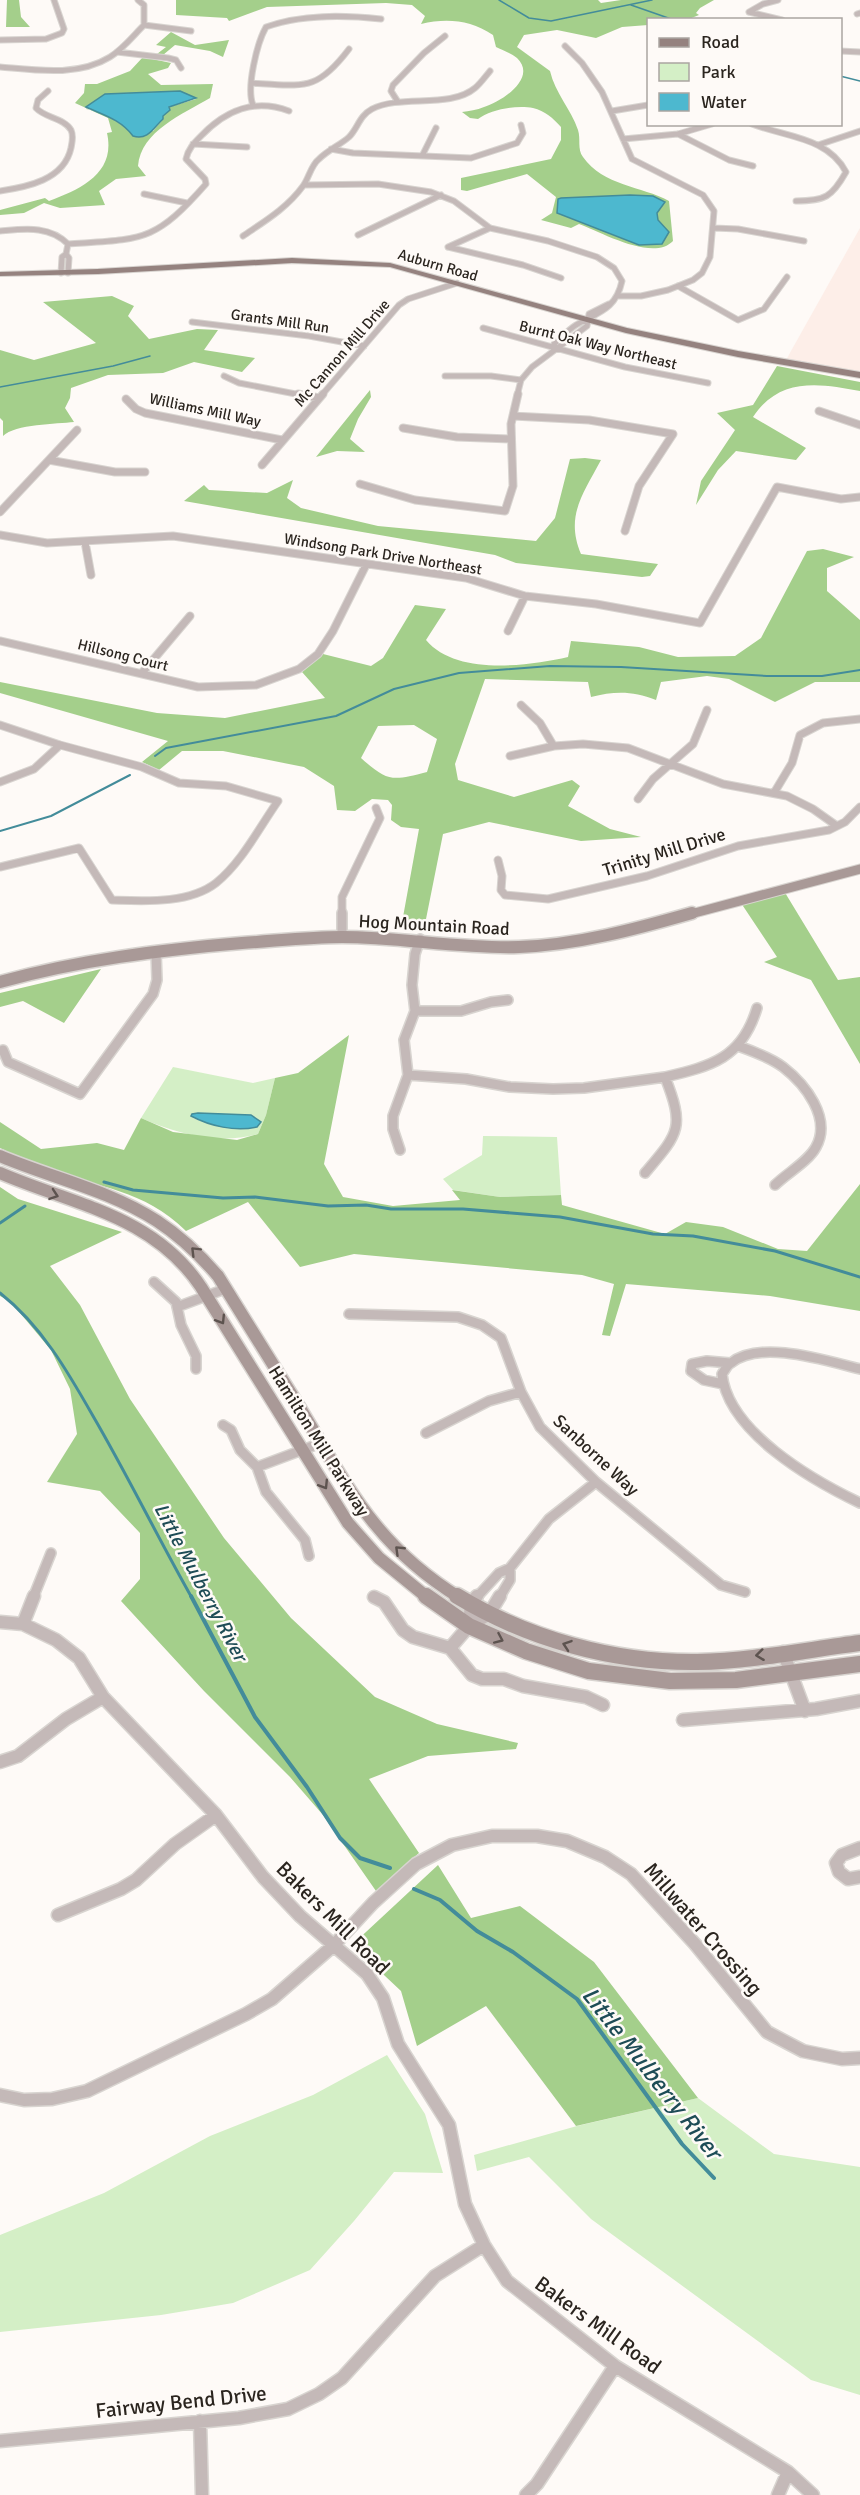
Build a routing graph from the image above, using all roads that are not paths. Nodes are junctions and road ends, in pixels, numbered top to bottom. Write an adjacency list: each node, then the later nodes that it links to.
1 (54, 0): 9 (street)
2 (138, 0): 6 (street)
3 (778, 0): 4 (street)
4 (774, 18)
5 (381, 19): 18 (street)
6 (144, 25): 7 (street); 13 (street)
7 (191, 30)
8 (446, 36): 20 (street)
9 (0, 40)
10 (566, 46): 24 (street)
11 (349, 49): 18 (street)
12 (842, 51): 14 (street)
13 (117, 52): 15 (street); 16 (street)
14 (860, 52)
15 (0, 67)
16 (182, 68)
17 (490, 71): 20 (street)
18 (251, 83): 21 (street)
19 (48, 91): 39 (street)
20 (398, 102): 35 (street)
21 (253, 105): 23 (street); 32 (street)
22 (647, 105): 24 (street)
23 (289, 111)
24 (612, 111): 31 (street)
25 (521, 126): 36 (street)
26 (705, 126): 30 (street)
27 (757, 126): 33 (street)
28 (436, 128): 36 (street)
29 (860, 131): 33 (street)
30 (678, 134): 31 (street); 37 (street)
31 (623, 140): 45 (street)
32 (193, 144): 34 (street); 43 (street)
33 (818, 145): 42 (street)
34 (247, 147)
35 (331, 149): 36 (street); 38 (street)
36 (423, 154)
37 (753, 166)
38 (304, 185): 41 (street); 48 (street)
39 (0, 191)
40 (144, 194): 43 (street)
41 (441, 195): 44 (street); 47 (street)
42 (796, 201)
43 (187, 203): 50 (street)
44 (490, 228): 54 (street); 57 (street)
45 (714, 228): 49 (street); 56 (street)
46 (0, 231): 50 (street)
47 (358, 235)
48 (243, 236)
49 (804, 241)
50 (68, 244): 51 (street)
51 (65, 273): 52 (main road, Auburn Road); 55 (main road, Auburn Road)
52 (0, 274)
53 (787, 277): 56 (street)
54 (561, 278)
55 (457, 283): 58 (main road, Auburn Road); 61 (street, Mc Cannon Mill Drive)
56 (678, 286): 57 (street)
57 (619, 296): 58 (street)
58 (589, 321): 62 (street); 63 (main road, Auburn Road)
59 (192, 322): 61 (street, Grants Mill Run)
60 (483, 328): 62 (street, Burnt Oak Way Northeast)
61 (364, 346): 68 (street, Mc Cannon Mill Drive)
62 (555, 348): 66 (street); 67 (street, Burnt Oak Way Northeast)
63 (860, 375)
64 (224, 376): 68 (street)
65 (445, 376): 66 (street)
66 (521, 380): 71 (street)
67 (708, 383)
68 (319, 398): 76 (street, Mc Cannon Mill Drive)
69 (126, 399): 76 (street, Williams Mill Way)
70 (819, 411): 72 (street)
71 (513, 416): 75 (street); 83 (street)
72 (860, 425)
73 (403, 428): 75 (street)
74 (77, 430): 77 (street)
75 (511, 439): 80 (street)
76 (282, 440): 78 (street, Mc Cannon Mill Drive)
77 (49, 460): 79 (street); 82 (street)
78 (262, 465)
79 (145, 472)
80 (360, 484)
81 (860, 497): 88 (street, Windsong Park Drive Northeast)
82 (0, 512)
83 (626, 531)
84 (0, 535): 85 (street, Windsong Park Drive Northeast)
85 (85, 542): 86 (street, Windsong Park Drive Northeast); 87 (street)
86 (366, 565): 88 (street, Windsong Park Drive Northeast); 92 (street, Hillsong Court)
87 (91, 575)
88 (525, 596): 90 (street)
89 (190, 616): 92 (street)
90 (508, 631)
91 (0, 641): 92 (street, Hillsong Court)
92 (142, 673)
93 (521, 705): 98 (street)
94 (707, 710): 100 (street)
95 (860, 719): 102 (street)
96 (0, 725): 97 (street)
97 (60, 745): 101 (street); 108 (street)
98 (553, 745): 99 (street); 100 (street)
99 (510, 756)
100 (670, 764): 102 (street); 103 (street)
101 (0, 782)
102 (774, 793): 106 (street)
103 (638, 799)
104 (376, 807): 110 (street)
105 (860, 807): 106 (street, Trinity Mill Drive)
106 (837, 826): 107 (street, Trinity Mill Drive)
107 (498, 860)
108 (0, 867)
109 (860, 869): 111 (street, Hog Mountain Road)
110 (342, 937): 111 (street, Hog Mountain Road); 112 (street, Hog Mountain Road)
111 (420, 939): 116 (street)
112 (156, 952): 113 (street, Hog Mountain Road); 118 (street)
113 (0, 982)
114 (508, 1000): 116 (street)
115 (757, 1008): 117 (street)
116 (415, 1011): 119 (street)
117 (741, 1047): 120 (street); 125 (street)
118 (3, 1050)
119 (408, 1075): 120 (street); 121 (street)
120 (665, 1077): 124 (street)
121 (400, 1150)
122 (0, 1156): 127 (street, Hamilton Mill Parkway, one-way to 122)
123 (0, 1173): 128 (street, Hamilton Mill Parkway, one-way to 128)
124 (645, 1173)
125 (775, 1185)
126 (154, 1282): 129 (street)
127 (225, 1289): 128 (street); 138 (street, Hamilton Mill Parkway)
128 (207, 1296): 129 (street); 139 (street, Hamilton Mill Parkway, one-way to 139)
129 (177, 1307): 132 (street)
130 (349, 1314): 135 (street, Sanborne Way)
131 (730, 1363): 133 (street); 134 (street); 134 (street)
132 (196, 1369)
133 (860, 1369)
134 (723, 1384): 142 (street)
135 (521, 1392): 137 (street); 141 (street, Sanborne Way)
136 (223, 1425): 140 (street)
137 (426, 1433)
138 (321, 1443): 139 (street); 148 (street, Hamilton Mill Parkway, one-way to 138)
139 (303, 1451): 140 (street); 152 (street, Hamilton Mill Parkway, one-way to 152)
140 (257, 1467): 144 (street)
141 (596, 1482): 145 (street); 146 (street, Sanborne Way)
142 (860, 1503)
143 (51, 1553): 151 (street)
144 (309, 1556)
145 (510, 1568): 148 (street); 149 (street)
146 (746, 1592)
147 (374, 1597): 154 (street)
148 (471, 1603): 149 (street, Hamilton Mill Parkway); 152 (street)
149 (489, 1614): 152 (street); 155 (street, Hamilton Mill Parkway, one-way to 149)
150 (0, 1622): 151 (street, Bakers Mill Road)
151 (23, 1624): 158 (street, Bakers Mill Road)
152 (469, 1626): 154 (street); 157 (street, Hamilton Mill Parkway, one-way to 157)
153 (860, 1643): 155 (street, Hamilton Mill Parkway)
154 (450, 1648): 160 (street)
155 (783, 1652): 157 (street)
156 (860, 1664): 157 (street, Hamilton Mill Parkway)
157 (790, 1672): 161 (street)
158 (103, 1697): 163 (street); 164 (street, Bakers Mill Road)
159 (860, 1701): 161 (street)
160 (603, 1705)
161 (805, 1712): 162 (street)
162 (683, 1720)
163 (0, 1762)
164 (216, 1815): 167 (street); 168 (street, Bakers Mill Road)
165 (860, 1848): 166 (street)
166 (860, 1877)
167 (58, 1915)
168 (334, 1945): 169 (street, Millwater Crossing); 170 (street, Millwater Crossing); 171 (street, Bakers Mill Road)
169 (860, 2058)
170 (0, 2095)
171 (484, 2245): 172 (street, Bakers Mill Road); 173 (street, Fairway Bend Drive)
172 (615, 2366): 175 (street, Bakers Mill Road); 177 (street)
173 (200, 2421): 174 (street, Fairway Bend Drive); 176 (street)
174 (0, 2441)
175 (788, 2472): 178 (street); 179 (street, Bakers Mill Road)
176 (202, 2495)
177 (526, 2495)
178 (778, 2495)
179 (813, 2495)

